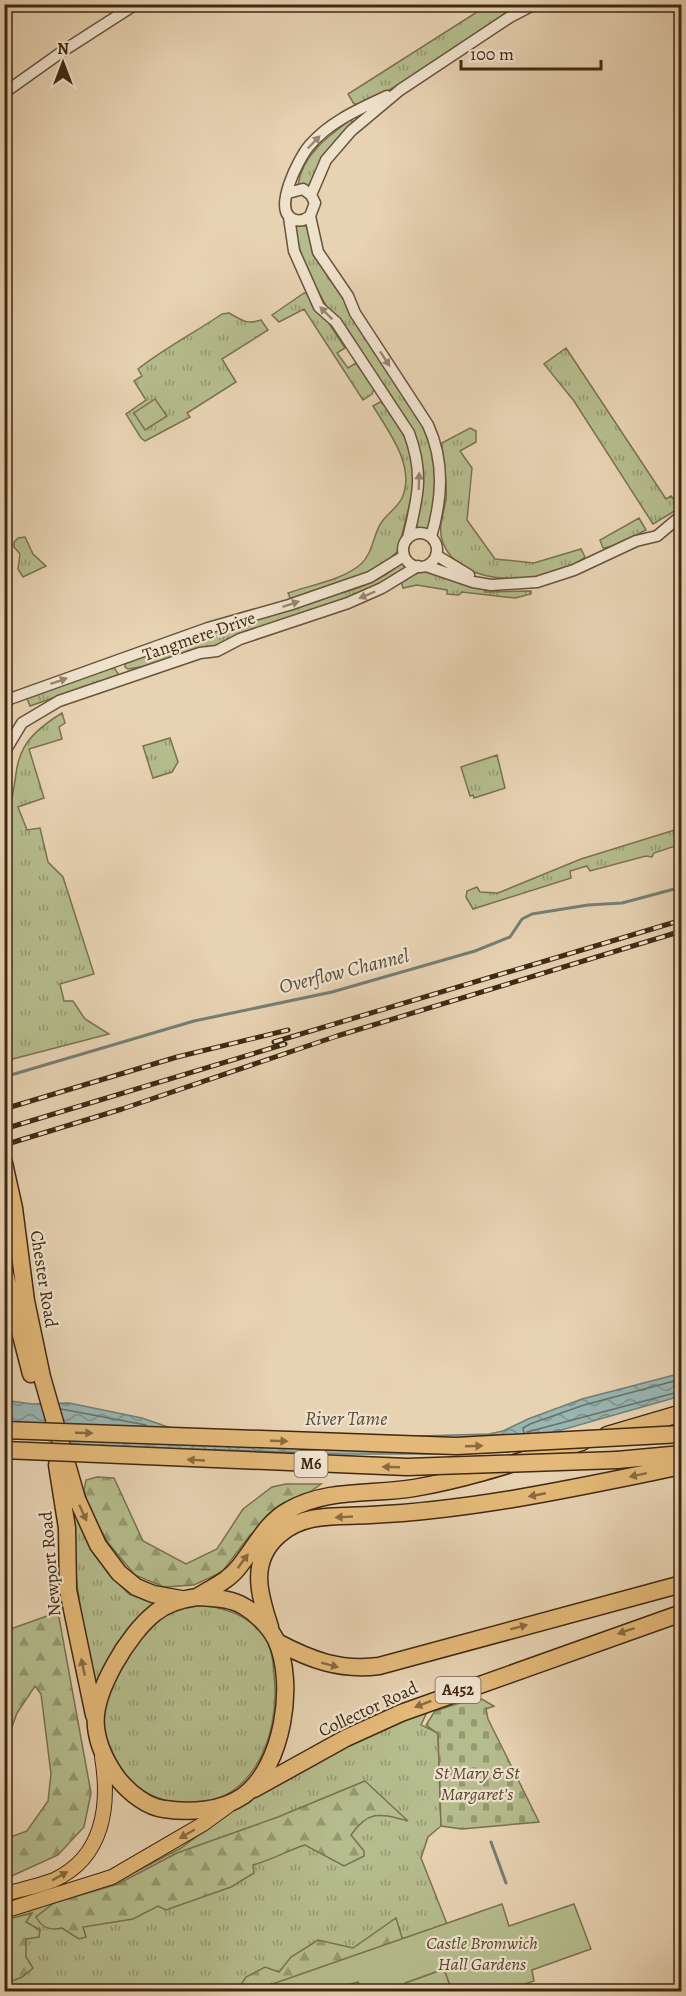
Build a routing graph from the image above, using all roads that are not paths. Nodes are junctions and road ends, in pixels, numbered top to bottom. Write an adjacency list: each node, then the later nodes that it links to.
1 (136, 4): 4 (street)
2 (536, 4): 3 (street)
3 (400, 90): 5 (street, one-way to 3); 6 (street)
4 (4, 93)
5 (288, 193): 6 (street); 8 (street)
6 (311, 195): 7 (street)
7 (310, 216): 8 (street); 10 (street, one-way to 10)
8 (289, 217): 11 (street, one-way to 8)
9 (681, 515): 15 (street)
10 (431, 537): 11 (street); 12 (street)
11 (408, 538): 13 (street)
12 (436, 555): 14 (street); 15 (street)
13 (404, 556): 14 (street); 16 (street, Tangmere Drive, one-way to 13)
14 (422, 566): 15 (street); 17 (street, Tangmere Drive, one-way to 17)
15 (491, 585)
16 (4, 701)
17 (4, 753)
18 (4, 1163): 20 (highway, Chester Road)
19 (4, 1270): 20 (highway, Chester Road)
20 (43, 1402): 26 (highway, Newport Road, bridge)
21 (681, 1413): 29 (highway, one-way to 21)
22 (4, 1430): 23 (highway, M6, one-way to 23, bridge)
23 (681, 1434)
24 (4, 1450): 25 (highway, M6, one-way to 24, bridge)
25 (681, 1454)
26 (61, 1459): 29 (highway, Newport Road, one-way to 29); 32 (highway, Newport Road, one-way to 26)
27 (681, 1466): 31 (highway, one-way to 31)
28 (681, 1584): 31 (highway, Collector Road / A452, one-way to 28)
29 (189, 1598): 31 (highway); 32 (highway)
30 (681, 1613): 34 (highway, Collector Road / A452, one-way to 34)
31 (274, 1637): 34 (highway)
32 (96, 1725): 33 (highway)
33 (101, 1751): 34 (highway); 35 (main road, one-way to 33)
34 (240, 1797): 36 (main road, one-way to 36)
35 (4, 1894)
36 (4, 1911)

